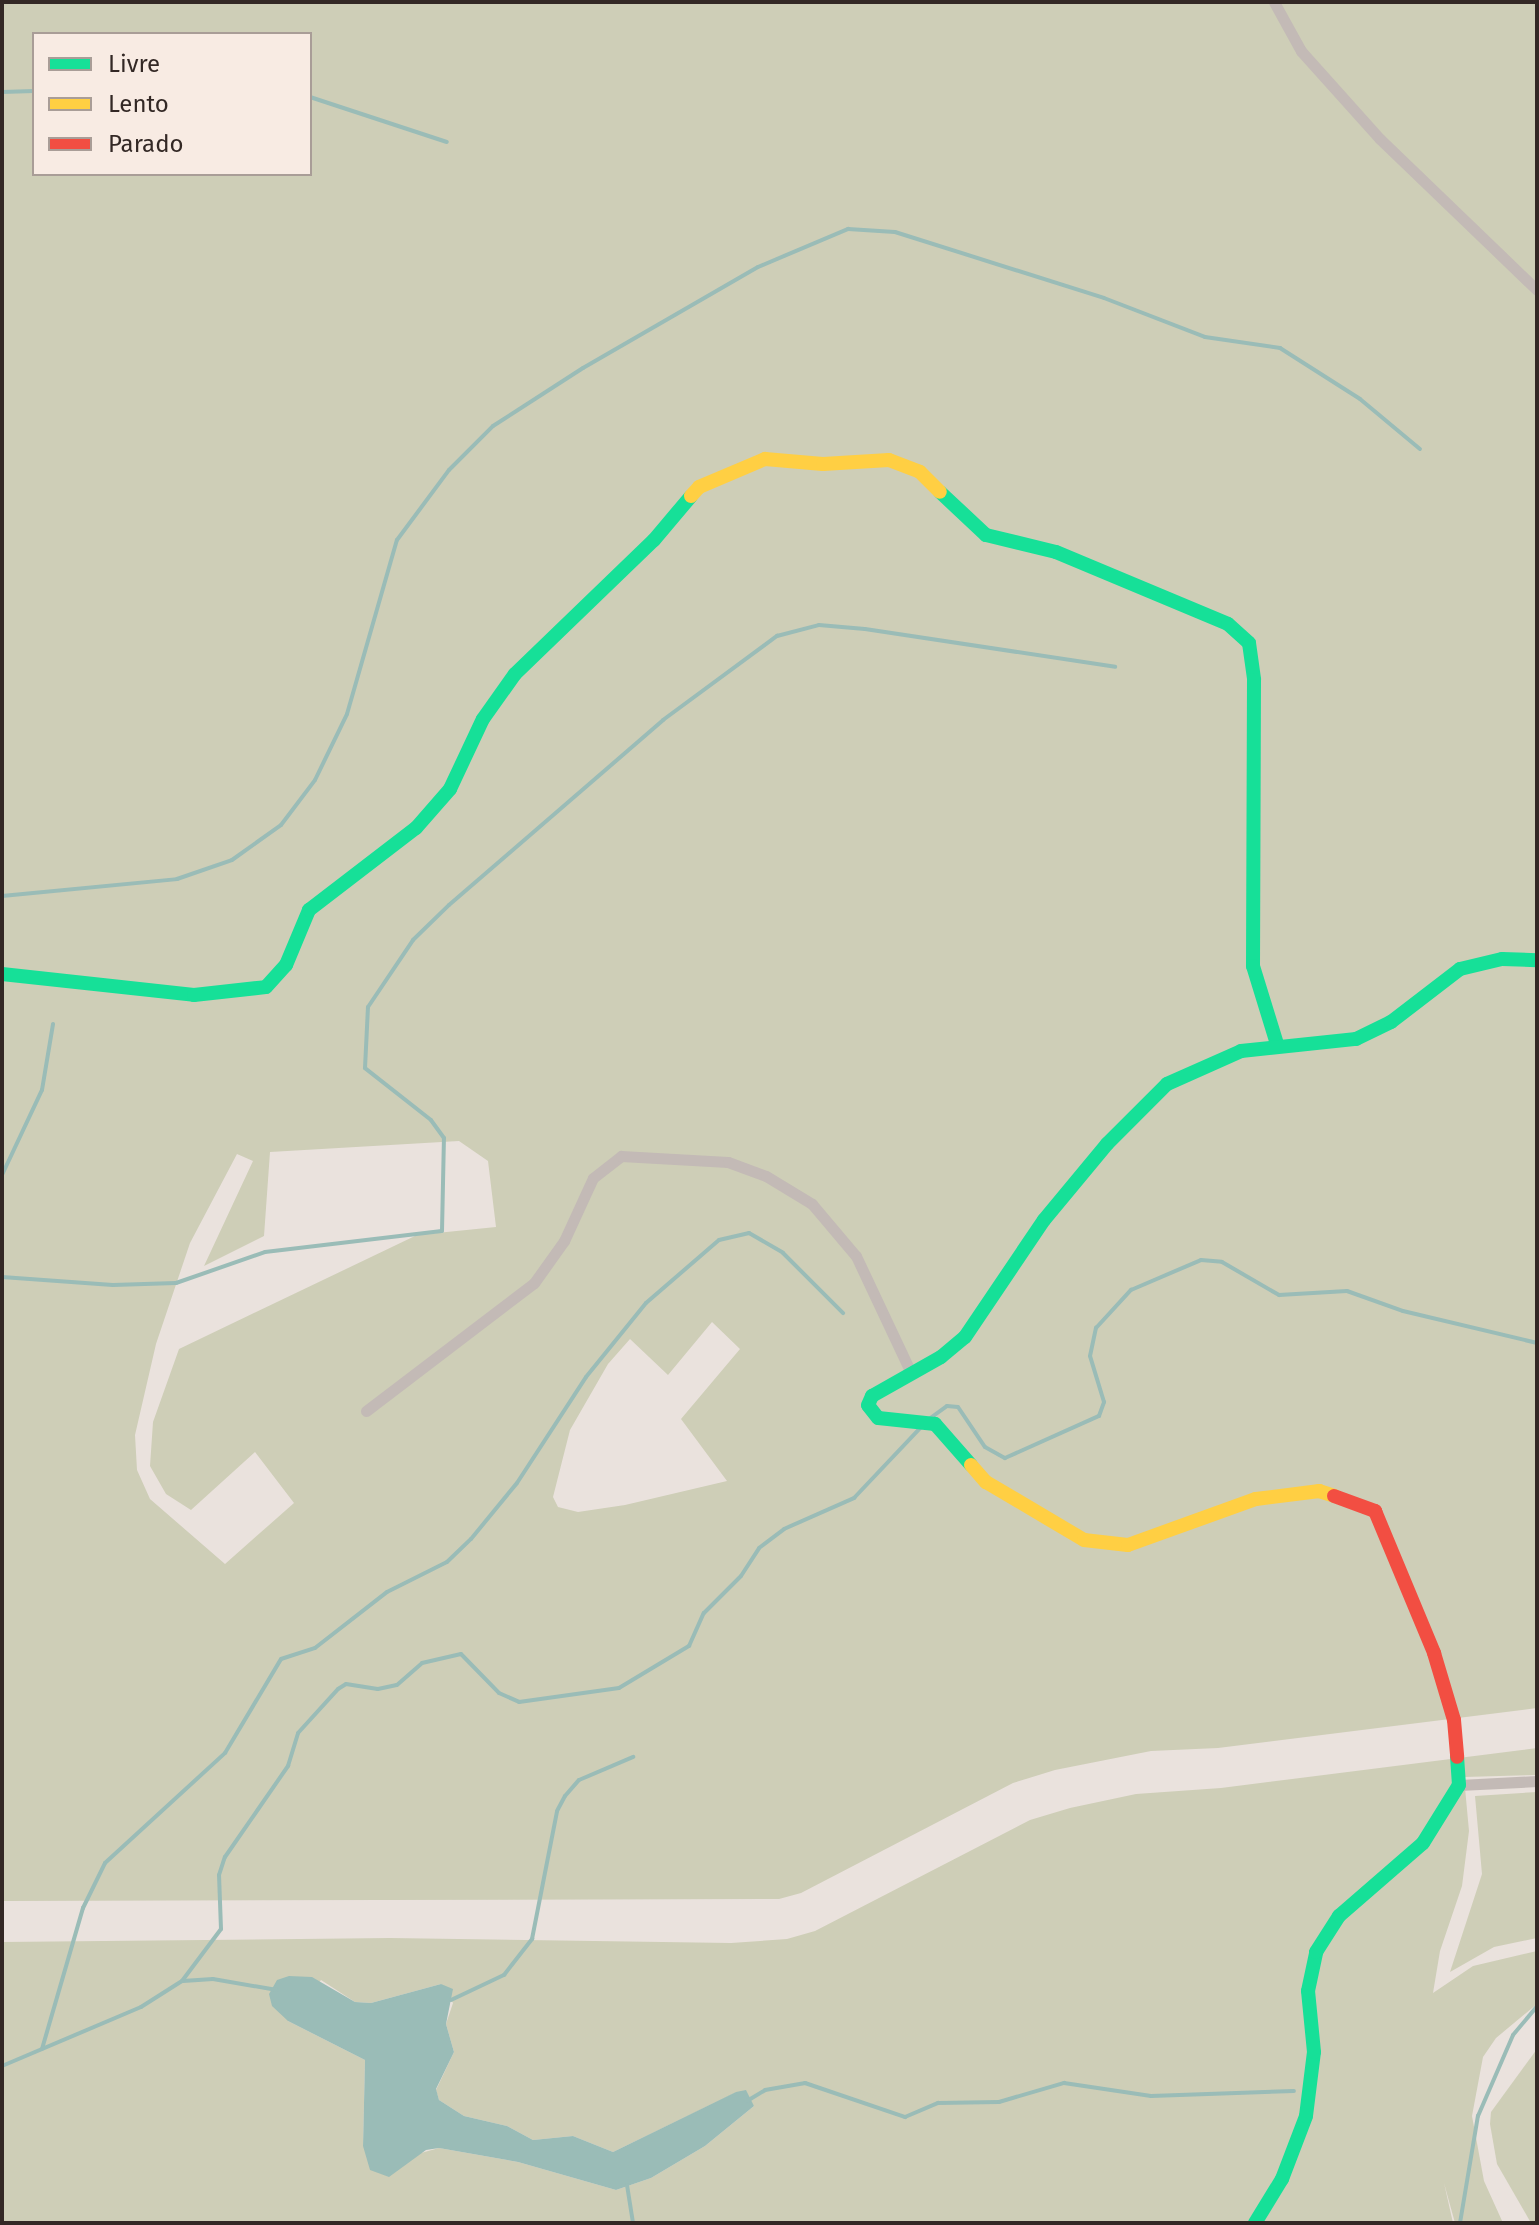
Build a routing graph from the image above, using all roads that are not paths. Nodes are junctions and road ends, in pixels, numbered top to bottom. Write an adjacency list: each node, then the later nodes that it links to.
1 (1274, 2): 2 (street)
2 (1537, 290)
3 (1537, 960): 5 (street)
4 (4, 976): 5 (street)
5 (1277, 1044): 6 (street)
6 (910, 1371): 7 (street); 9 (street)
7 (366, 1411)
8 (1537, 1781): 9 (street)
9 (1459, 1785): 10 (street)
10 (1255, 2223)

